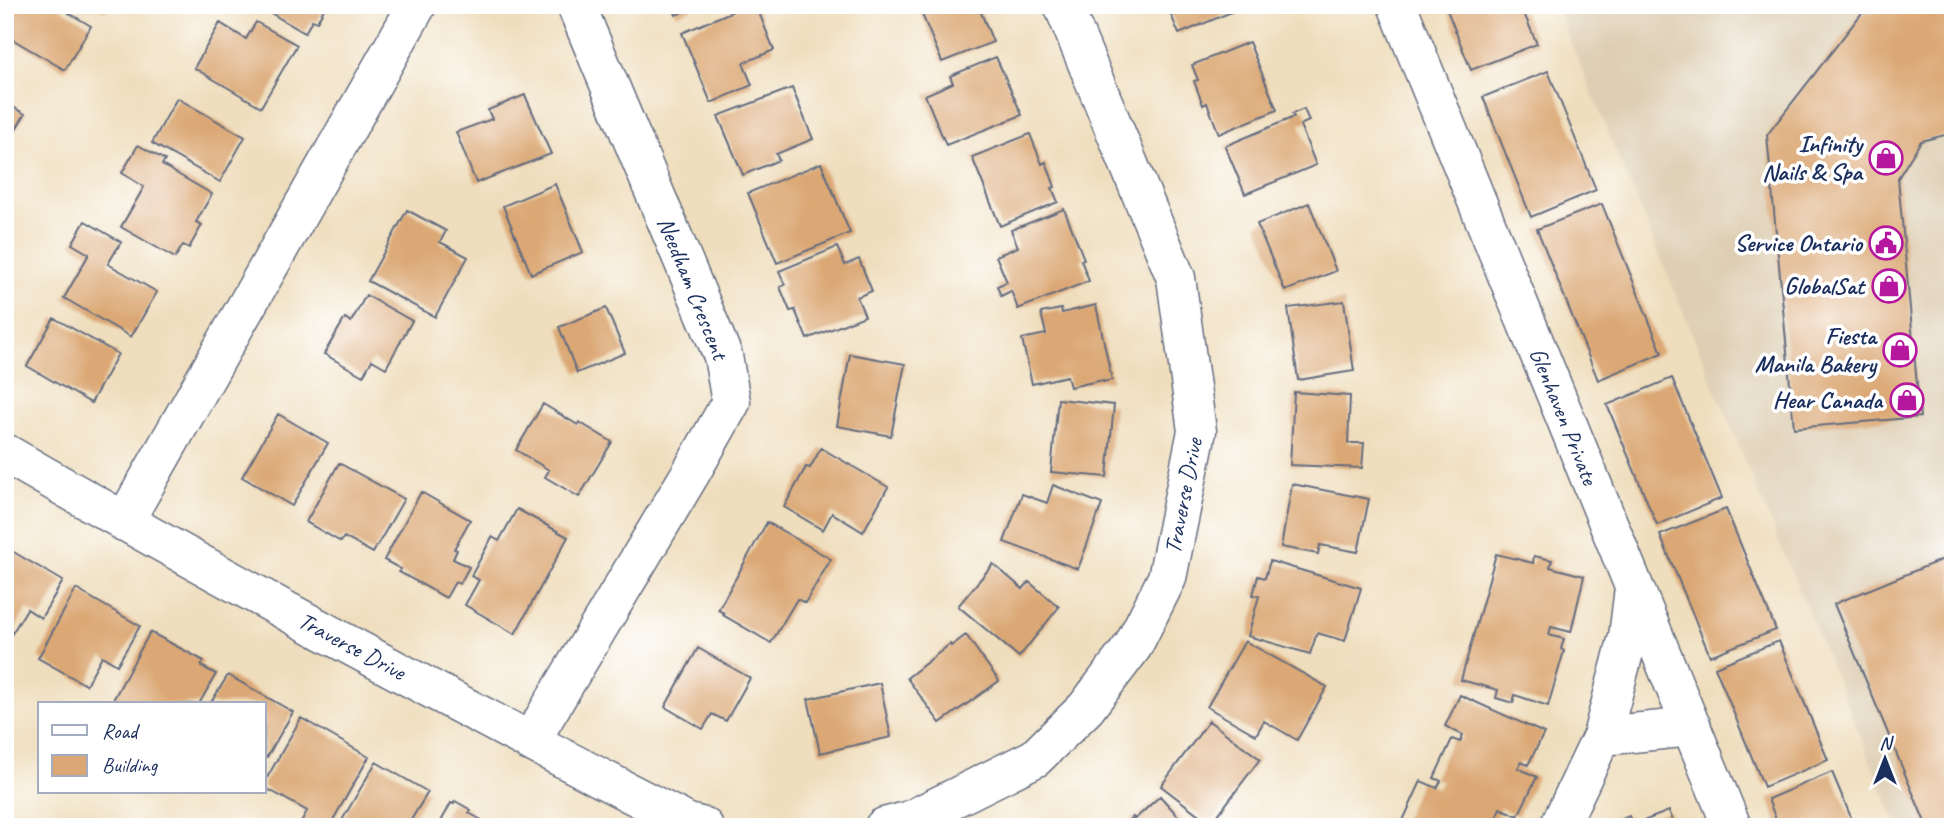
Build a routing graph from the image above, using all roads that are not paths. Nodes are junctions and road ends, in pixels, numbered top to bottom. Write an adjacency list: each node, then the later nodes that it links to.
1 (417, 5): 6 (street)
2 (576, 5): 10 (street, Needham Crescent)
3 (1063, 5): 12 (street, Traverse Drive)
4 (1397, 5): 7 (street, Glenhaven Private)
5 (5, 453): 6 (street, Traverse Drive)
6 (124, 522): 10 (street, Traverse Drive)
7 (1634, 587): 8 (street, Glenhaven Private); 9 (street)
8 (1692, 727): 9 (street); 14 (street, Glenhaven Private)
9 (1602, 736): 13 (street)
10 (530, 742): 11 (street, Traverse Drive)
11 (704, 827)
12 (884, 827)
13 (1559, 827)
14 (1732, 827)

